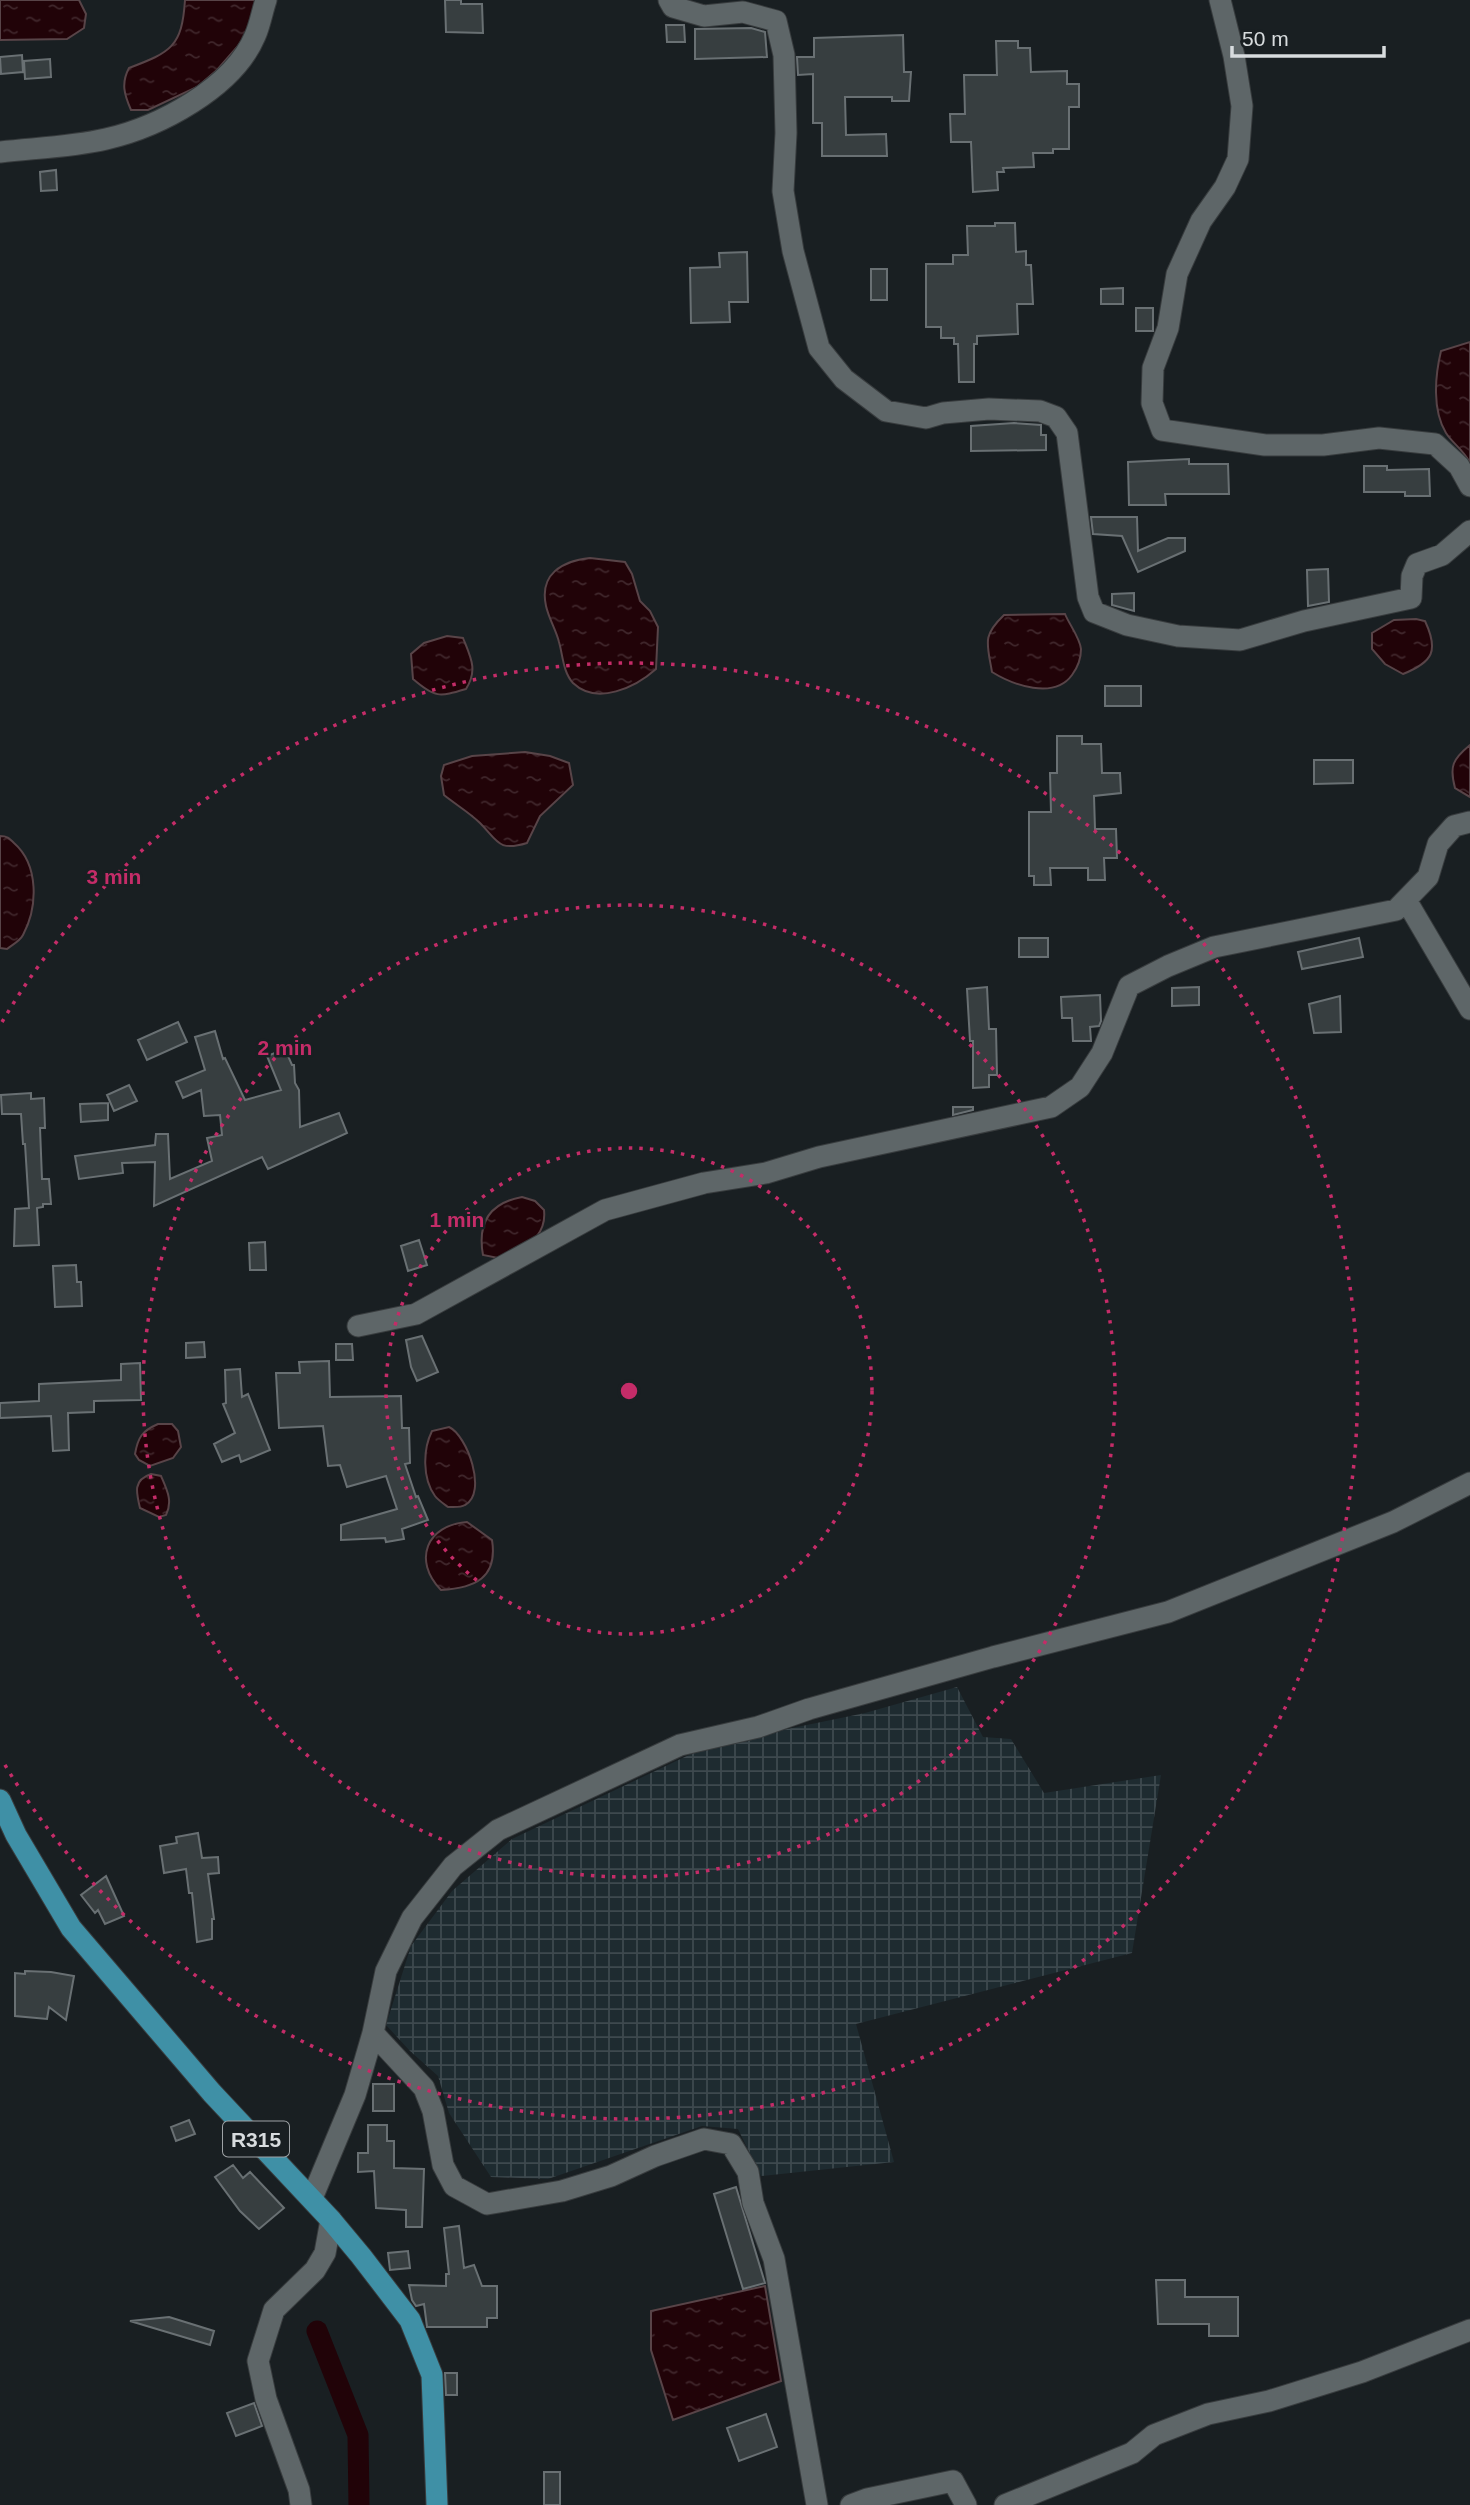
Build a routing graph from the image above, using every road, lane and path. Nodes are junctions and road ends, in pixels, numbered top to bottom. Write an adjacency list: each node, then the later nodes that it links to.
1 (266, 0): 4 (street)
2 (669, 0): 6 (street)
3 (1220, 0): 5 (street)
4 (0, 152)
5 (1470, 486)
6 (1470, 531)
7 (1470, 822): 8 (street)
8 (1406, 900): 9 (street); 10 (street)
9 (1470, 1009)
10 (358, 1326)
11 (1470, 1483): 13 (street)
12 (0, 1800): 14 (main road, R315)
13 (373, 2032): 14 (street); 19 (street)
14 (312, 2198): 15 (main road, R315)
15 (331, 2220): 17 (street); 18 (main road, R315)
16 (1470, 2330): 22 (street)
17 (301, 2505)
18 (437, 2505)
19 (817, 2505)
20 (851, 2505): 21 (street)
21 (966, 2505)
22 (1004, 2505)

